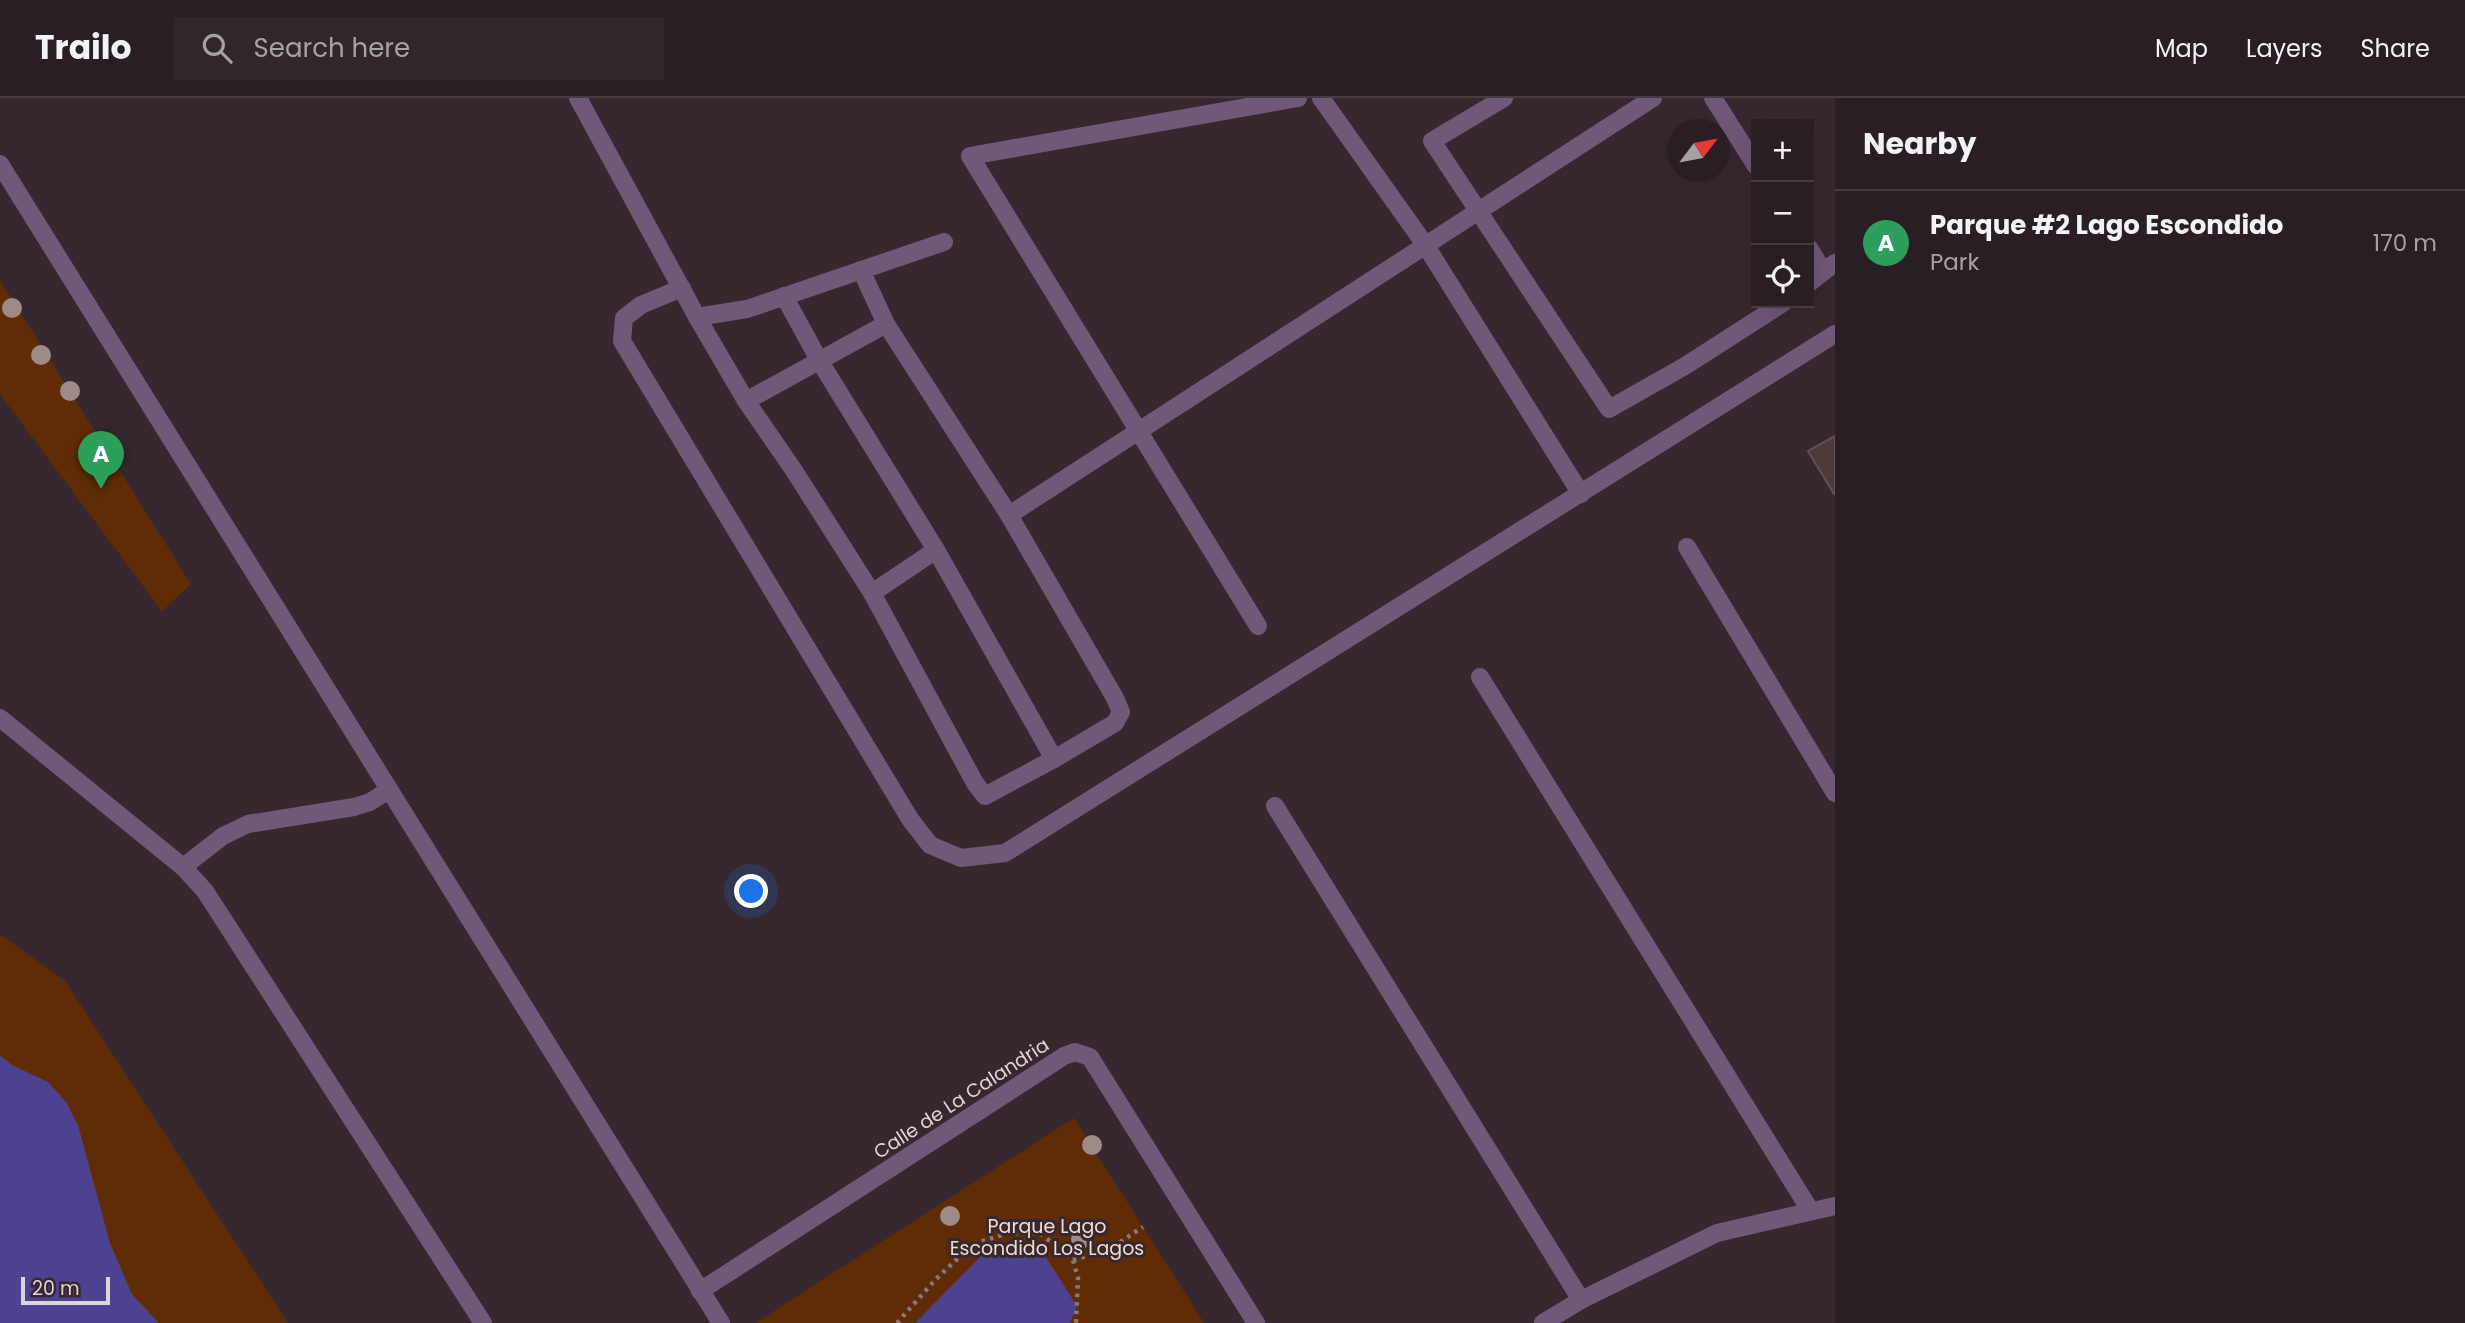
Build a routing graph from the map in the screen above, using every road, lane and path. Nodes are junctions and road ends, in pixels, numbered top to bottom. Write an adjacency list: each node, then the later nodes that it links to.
1 (578, 98): 16 (street)
2 (1298, 98): 24 (street)
3 (1321, 98): 11 (street)
4 (1504, 98): 9 (street)
5 (1653, 98): 9 (street)
6 (1713, 98): 7 (street)
7 (1751, 158)
8 (0, 164): 34 (street)
9 (1479, 210): 11 (street); 18 (street)
10 (944, 243): 14 (street)
11 (1426, 246): 24 (street); 25 (street)
12 (1814, 253): 13 (street)
13 (1829, 267): 15 (street)
14 (861, 270): 17 (street); 20 (street)
15 (1814, 279)
16 (682, 288): 19 (street); 25 (street)
17 (784, 296): 19 (street); 22 (street)
18 (1775, 308)
19 (697, 317): 23 (street)
20 (886, 324): 22 (street); 26 (street)
21 (1835, 334): 25 (street)
22 (819, 360): 23 (street); 28 (street)
23 (746, 401): 29 (street)
24 (1138, 431): 26 (street); 30 (street)
25 (1581, 494)
26 (1009, 515): 33 (street)
27 (1687, 547): 35 (street)
28 (936, 550): 29 (street); 33 (street)
29 (872, 593): 33 (street)
30 (1258, 626)
31 (1480, 677): 39 (street)
32 (0, 718): 37 (street)
33 (1055, 759)
34 (388, 790): 37 (street); 42 (street)
35 (1835, 793)
36 (1275, 806): 43 (street)
37 (183, 867): 44 (street)
38 (1835, 1206): 39 (street)
39 (1810, 1210): 43 (street)
40 (1143, 1227): 41 (path)
41 (1073, 1259): 46 (path); 47 (path)
42 (700, 1290): 45 (street); 48 (street, Calle de La Calandria)
43 (1581, 1300): 49 (street)
44 (483, 1323)
45 (721, 1323)
46 (897, 1323)
47 (1076, 1323)
48 (1256, 1323)
49 (1544, 1323)

